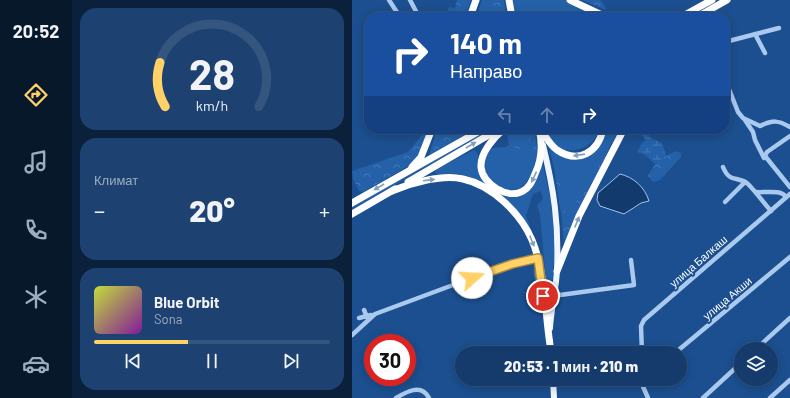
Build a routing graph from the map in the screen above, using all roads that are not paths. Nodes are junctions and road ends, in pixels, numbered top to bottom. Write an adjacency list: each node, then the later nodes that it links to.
1 (389, 0): 8 (street)
2 (410, 0): 9 (street)
3 (476, 0): 10 (highway)
4 (509, 0): 11 (highway)
5 (570, 0): 12 (highway)
6 (712, 0): 13 (highway)
7 (727, 0): 14 (highway)
8 (397, 12)
9 (416, 12)
10 (472, 12)
11 (511, 12)
12 (595, 12)
13 (690, 12)
14 (707, 12)
15 (778, 28): 16 (street)
16 (755, 34): 17 (street); 18 (street)
17 (730, 41)
18 (765, 54)
19 (730, 92): 20 (street)
20 (743, 118): 21 (street); 23 (street)
21 (760, 126): 22 (street); 23 (street)
22 (790, 127)
23 (753, 132): 34 (street)
24 (430, 134): 36 (highway)
25 (475, 134): 36 (highway)
26 (489, 134): 39 (highway, one-way to 26)
27 (499, 134): 33 (highway, one-way to 27)
28 (541, 134): 33 (highway)
29 (544, 134): 30 (highway, one-way to 29)
30 (601, 134)
31 (621, 134): 49 (highway, one-way to 31)
32 (790, 136): 34 (street)
33 (542, 140): 49 (main road)
34 (765, 153): 38 (street)
35 (723, 167): 37 (street)
36 (407, 172): 43 (highway, one-way to 43)
37 (746, 182): 40 (street); 42 (street)
38 (790, 187)
39 (392, 191): 45 (highway); 47 (highway, one-way to 47)
40 (756, 192): 41 (street); 44 (street)
41 (788, 196): 44 (street, улица Балкаш)
42 (725, 202)
43 (352, 203)
44 (771, 211): 59 (street, улица Балкаш)
45 (352, 214)
46 (790, 257): 60 (street, улица Акши)
47 (538, 258): 52 (street); 58 (highway)
48 (631, 260): 50 (street)
49 (557, 271): 50 (main road)
50 (555, 292): 58 (main road)
51 (364, 310): 53 (street)
52 (374, 314): 53 (street); 56 (street)
53 (367, 316): 54 (street)
54 (359, 318)
55 (790, 318): 57 (street)
56 (352, 335)
57 (764, 342)
58 (550, 345)
59 (642, 346)
60 (683, 346)
61 (734, 369): 69 (street)
62 (790, 380): 70 (street)
63 (553, 386): 67 (main road)
64 (643, 386): 68 (street)
65 (396, 398): 66 (street)
66 (429, 398)
67 (554, 398)
68 (648, 398)
69 (703, 398)
70 (770, 398)

